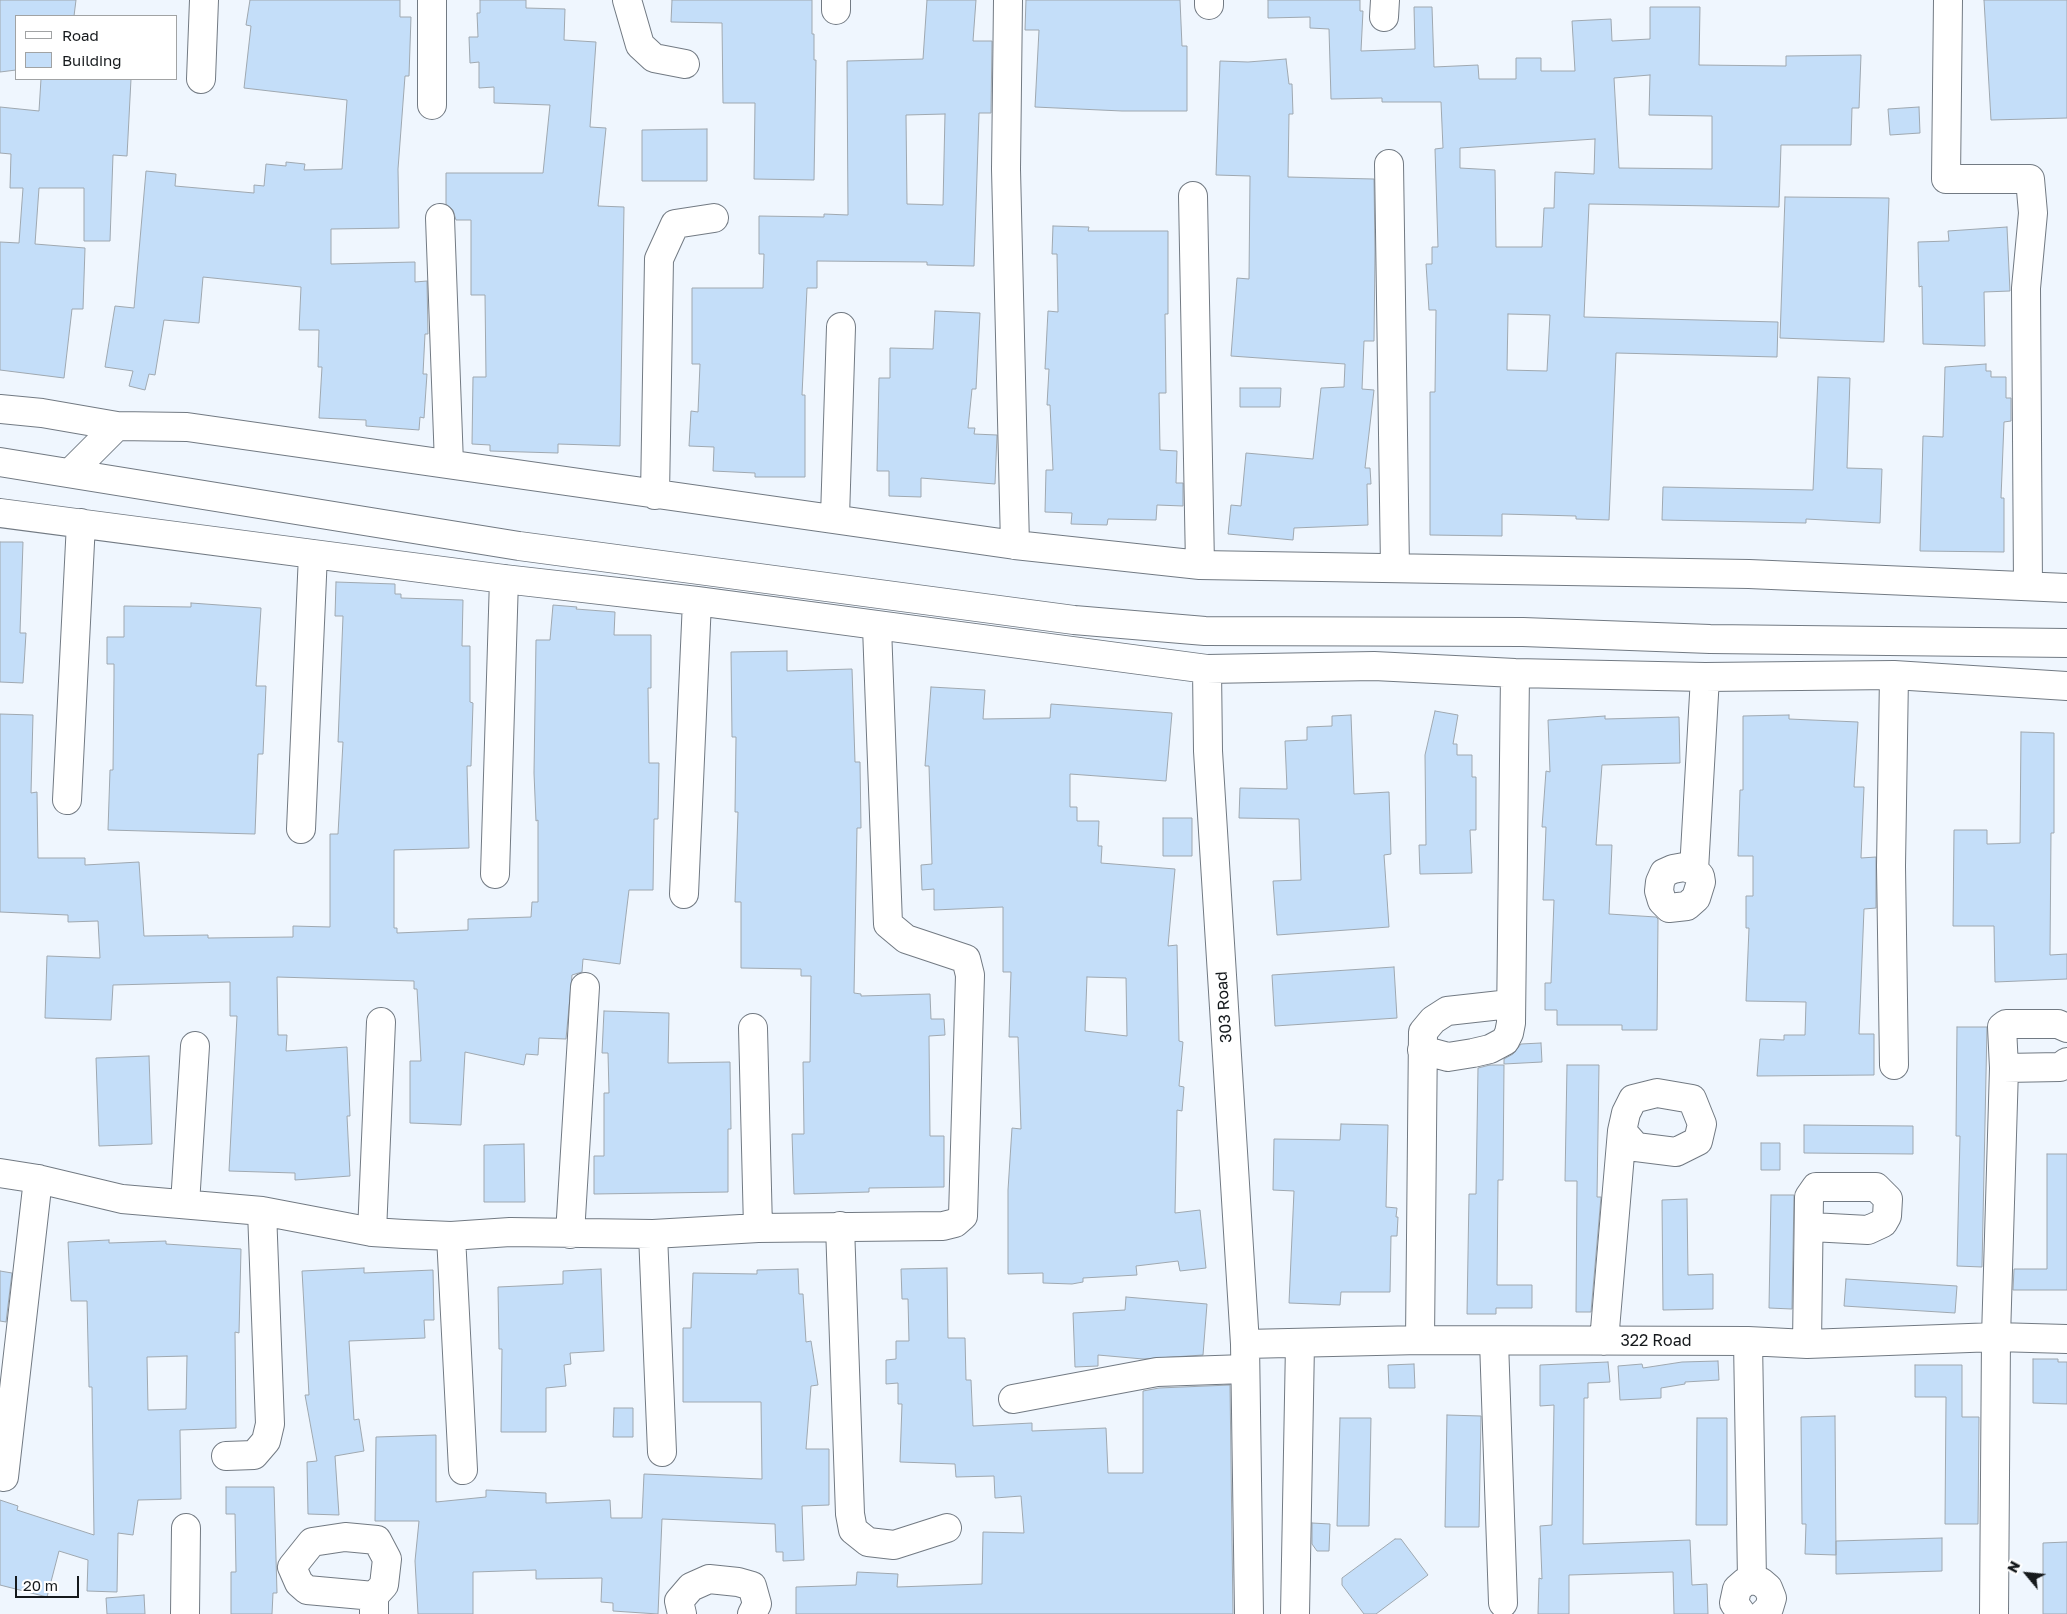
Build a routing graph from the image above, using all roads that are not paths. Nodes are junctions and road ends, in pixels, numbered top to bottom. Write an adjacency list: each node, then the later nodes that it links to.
1 (204, 0): 7 (street)
2 (432, 0): 8 (street)
3 (627, 0): 6 (street)
4 (1008, 0): 23 (street)
5 (1948, 0): 28 (street)
6 (685, 64)
7 (201, 79)
8 (432, 105)
9 (1390, 164): 26 (street)
10 (1193, 196): 25 (street)
11 (440, 218): 17 (street)
12 (714, 218): 19 (street)
13 (840, 328): 21 (street)
14 (0, 409): 15 (street)
15 (118, 426): 17 (street); 18 (street)
16 (0, 462): 18 (street)
17 (449, 464): 19 (street)
18 (70, 473): 32 (street)
19 (655, 495): 21 (street)
20 (0, 512): 22 (street)
21 (835, 517): 23 (street)
22 (81, 523): 24 (street); 38 (street)
23 (1015, 545): 25 (street)
24 (313, 554): 27 (street); 39 (street)
25 (1200, 564): 26 (street)
26 (1395, 568): 28 (street)
27 (504, 579): 30 (street); 41 (street)
28 (2028, 586): 29 (street)
29 (2067, 588)
30 (697, 601): 31 (street); 42 (street)
31 (877, 626): 33 (street); 58 (street)
32 (2067, 643)
33 (1207, 670): 34 (street); 73 (street, 303 Road)
34 (1515, 673): 36 (street); 44 (street)
35 (1894, 675): 36 (street); 37 (street); 51 (street)
36 (1705, 678): 40 (street)
37 (2067, 686)
38 (67, 800)
39 (301, 829)
40 (1694, 870)
41 (495, 874)
42 (684, 894)
43 (585, 987): 62 (street)
44 (1510, 1004): 49 (street); 49 (street)
45 (381, 1022): 61 (street)
46 (752, 1028): 60 (street)
47 (2067, 1028): 52 (street)
48 (195, 1046): 56 (street)
49 (1422, 1050): 67 (street)
50 (2067, 1062): 52 (street)
51 (1894, 1065)
52 (2004, 1068): 65 (street)
53 (1622, 1131): 69 (street)
54 (0, 1173): 55 (street)
55 (38, 1179): 56 (street); 78 (street)
56 (185, 1204): 57 (street)
57 (262, 1211): 61 (street); 76 (street)
58 (840, 1226): 60 (street); 80 (street)
59 (1811, 1227): 72 (street)
60 (758, 1228): 63 (street)
61 (372, 1232): 64 (street)
62 (570, 1234): 63 (street); 64 (street)
63 (653, 1234): 75 (street)
64 (451, 1236): 77 (street)
65 (1996, 1337): 66 (street, 322 Road); 72 (street, 322 Road); 90 (street)
66 (2067, 1338)
67 (1420, 1340): 68 (street, 322 Road); 71 (street, 322 Road)
68 (1494, 1341): 69 (street, 322 Road); 82 (street)
69 (1604, 1341): 70 (street, 322 Road)
70 (1748, 1341): 72 (street, 322 Road); 81 (street)
71 (1300, 1344): 73 (street, 322 Road); 87 (street)
72 (1808, 1344)
73 (1245, 1357): 74 (street, 322 Road); 86 (street, 303 Road)
74 (1013, 1399)
75 (662, 1452)
76 (226, 1456)
77 (463, 1470)
78 (4, 1477)
79 (186, 1528): 83 (street)
80 (947, 1528)
81 (1752, 1580): 88 (street); 89 (street)
82 (1504, 1610)
83 (185, 1614)
84 (682, 1614): 85 (street)
85 (752, 1614)
86 (1249, 1614)
87 (1296, 1614)
88 (1742, 1614)
89 (1763, 1614)
90 (1994, 1614)

